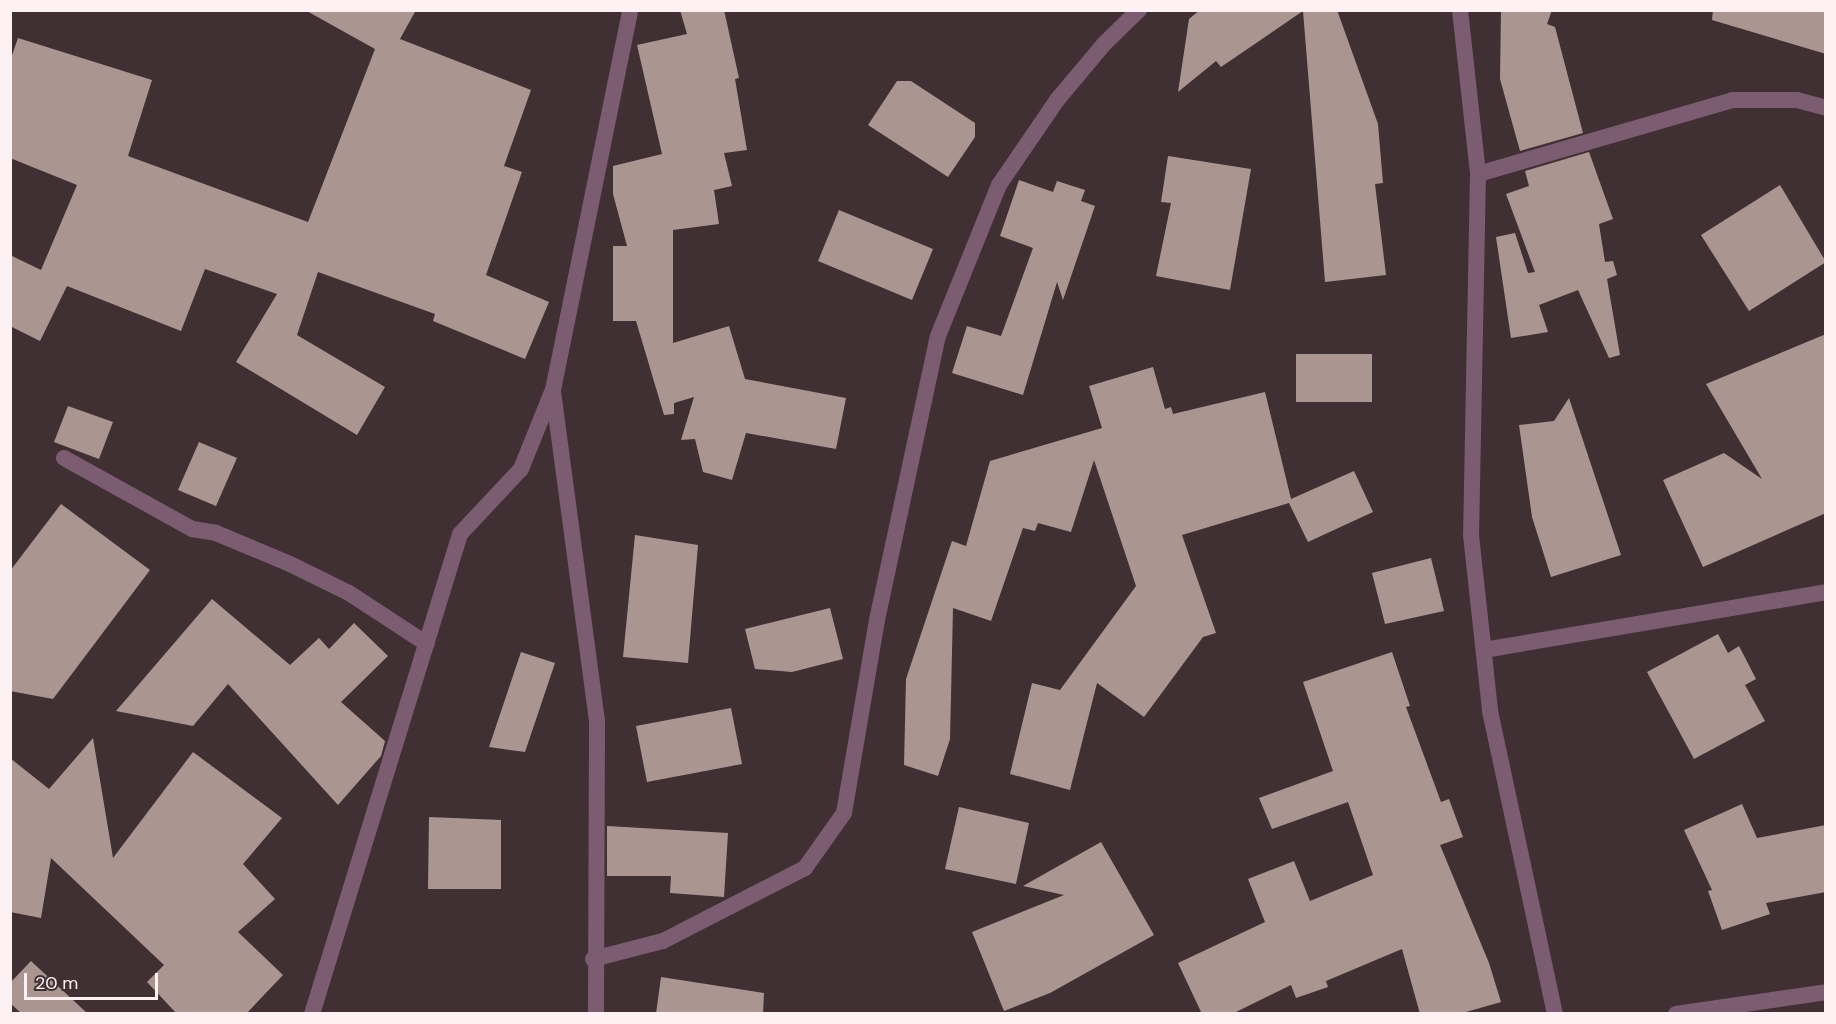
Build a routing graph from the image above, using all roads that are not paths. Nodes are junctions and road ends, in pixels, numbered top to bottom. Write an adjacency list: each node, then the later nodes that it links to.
1 (630, 10): 6 (street)
2 (1139, 10): 11 (street)
3 (1460, 10): 5 (street)
4 (1826, 108): 5 (street)
5 (1478, 174): 10 (street)
6 (553, 390): 9 (street); 11 (street)
7 (64, 458): 9 (street)
8 (1826, 592): 10 (street)
9 (427, 644): 13 (street)
10 (1484, 650): 15 (street)
11 (593, 959): 14 (street)
12 (1826, 992): 16 (street)
13 (312, 1014)
14 (596, 1014)
15 (1555, 1014)
16 (1676, 1014)

